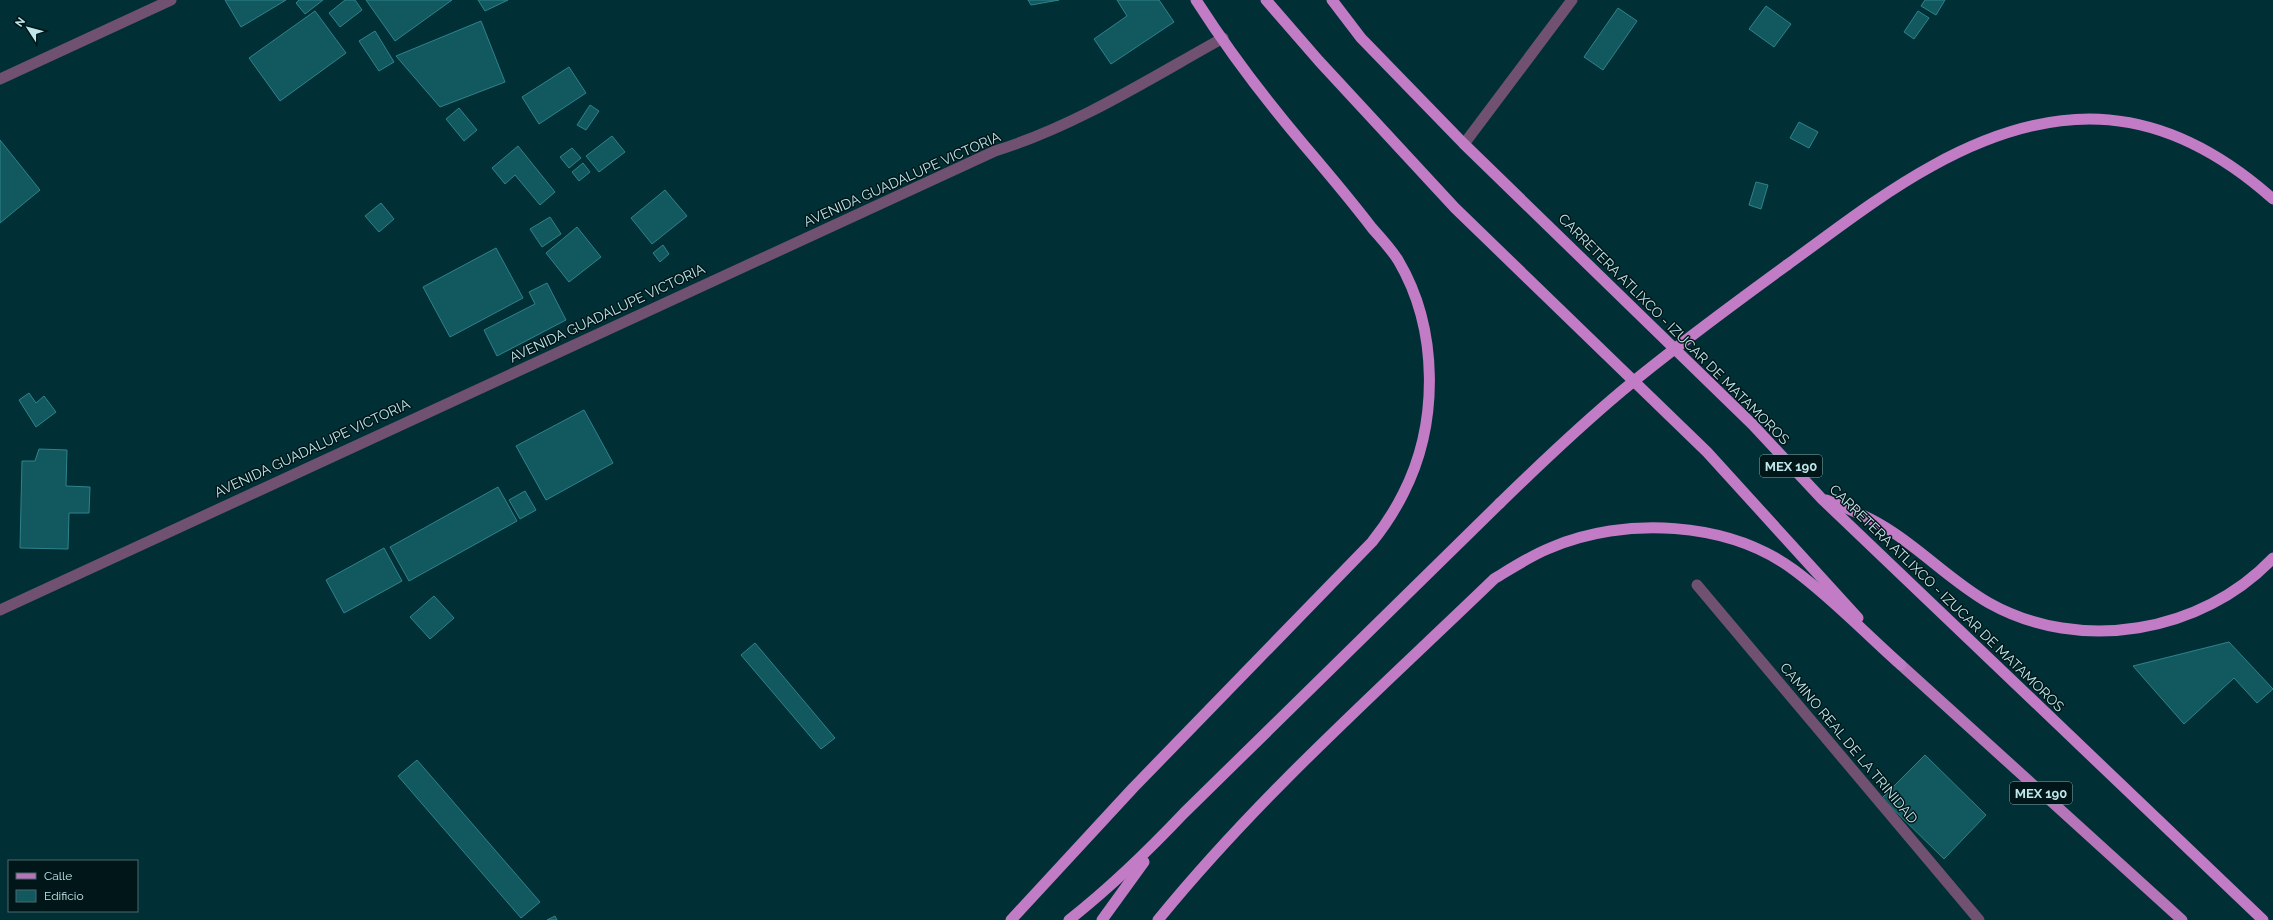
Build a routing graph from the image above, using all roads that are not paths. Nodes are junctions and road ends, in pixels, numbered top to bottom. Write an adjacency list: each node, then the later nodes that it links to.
1 (171, 0): 7 (street)
2 (1196, 0): 6 (highway)
3 (1266, 0): 14 (highway, MEX 190)
4 (1332, 0): 8 (highway, CARRETERA ATLIXCO - IZUCAR DE MATAMOROS / MEX 190)
5 (1572, 0): 8 (street)
6 (1223, 38): 13 (street, AVENIDA GUADALUPE VICTORIA); 16 (highway)
7 (0, 79)
8 (1464, 144): 10 (highway, CARRETERA ATLIXCO - IZUCAR DE MATAMOROS / MEX 190)
9 (2273, 199): 15 (highway, bridge)
10 (1822, 499): 11 (highway); 22 (highway, CARRETERA ATLIXCO - IZUCAR DE MATAMOROS / MEX 190)
11 (2273, 558)
12 (1697, 585): 20 (street, CAMINO REAL DE LA TRINIDAD)
13 (0, 610)
14 (1900, 665): 19 (highway); 21 (main road, MEX 190)
15 (1184, 812): 17 (highway); 18 (highway)
16 (1011, 920)
17 (1069, 920)
18 (1102, 920)
19 (1158, 920)
20 (1979, 920)
21 (2182, 920)
22 (2263, 920)

